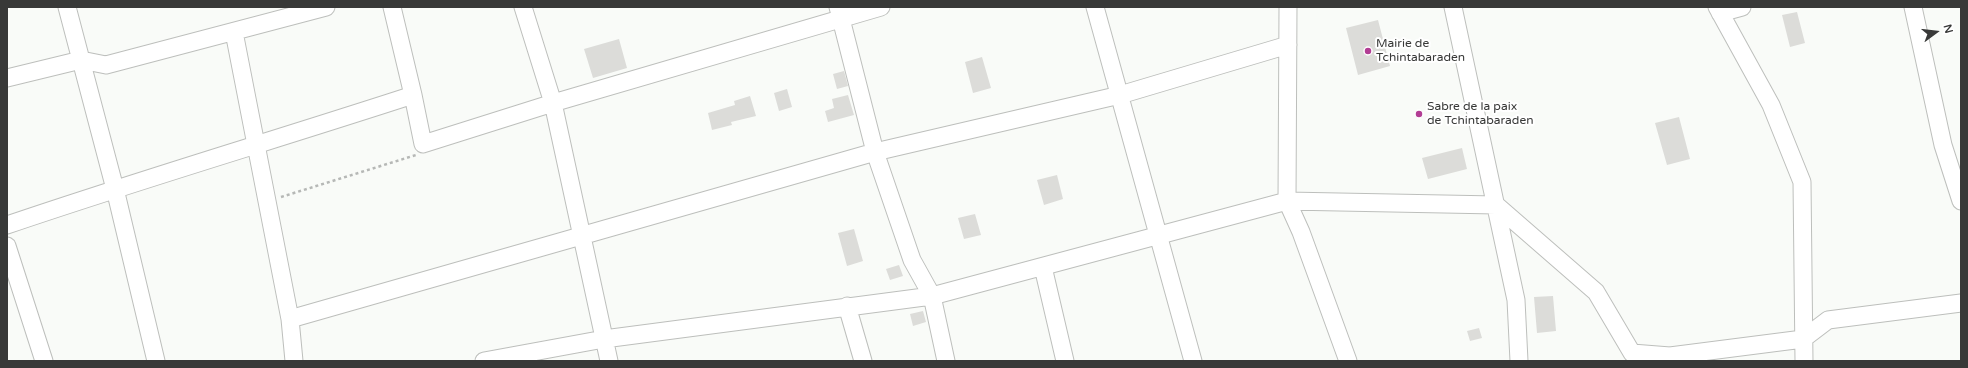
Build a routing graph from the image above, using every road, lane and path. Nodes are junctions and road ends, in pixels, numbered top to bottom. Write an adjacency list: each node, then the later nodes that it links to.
1 (67, 7): 15 (street)
2 (326, 7): 13 (street)
3 (392, 7): 17 (street)
4 (524, 7): 19 (street)
5 (881, 7): 12 (street)
6 (1095, 7): 18 (street)
7 (1288, 7): 14 (street)
8 (1453, 7): 27 (street)
9 (1742, 7): 11 (street)
10 (1913, 7): 26 (street)
11 (1718, 10): 37 (street)
12 (839, 13): 19 (street); 22 (street)
13 (234, 32): 15 (street); 21 (street)
14 (1288, 45): 18 (street); 25 (street)
15 (81, 60): 16 (street); 23 (street)
16 (7, 78)
17 (413, 95): 20 (street); 21 (street)
18 (1120, 95): 22 (street); 30 (street)
19 (553, 104): 20 (street); 29 (street)
20 (423, 144): 24 (path)
21 (256, 146): 23 (street); 24 (street)
22 (875, 152): 29 (street); 33 (street)
23 (115, 188): 28 (street); 40 (street)
24 (267, 201): 36 (street)
25 (1287, 201): 27 (street); 30 (street); 48 (street)
26 (1961, 201)
27 (1496, 205): 37 (street); 49 (street)
28 (7, 225)
29 (582, 234): 36 (street); 38 (street)
30 (1158, 235): 32 (street); 47 (street)
31 (7, 246): 39 (street)
32 (1043, 267): 33 (street); 46 (street)
33 (932, 296): 35 (street); 45 (street)
34 (1961, 303): 37 (street)
35 (847, 306): 38 (street); 44 (street)
36 (290, 319): 41 (street)
37 (1803, 338): 50 (street)
38 (604, 339): 42 (street); 43 (street)
39 (44, 361)
40 (156, 361)
41 (294, 361)
42 (484, 361)
43 (609, 361)
44 (863, 361)
45 (946, 361)
46 (1065, 361)
47 (1193, 361)
48 (1348, 361)
49 (1519, 361)
50 (1804, 361)

